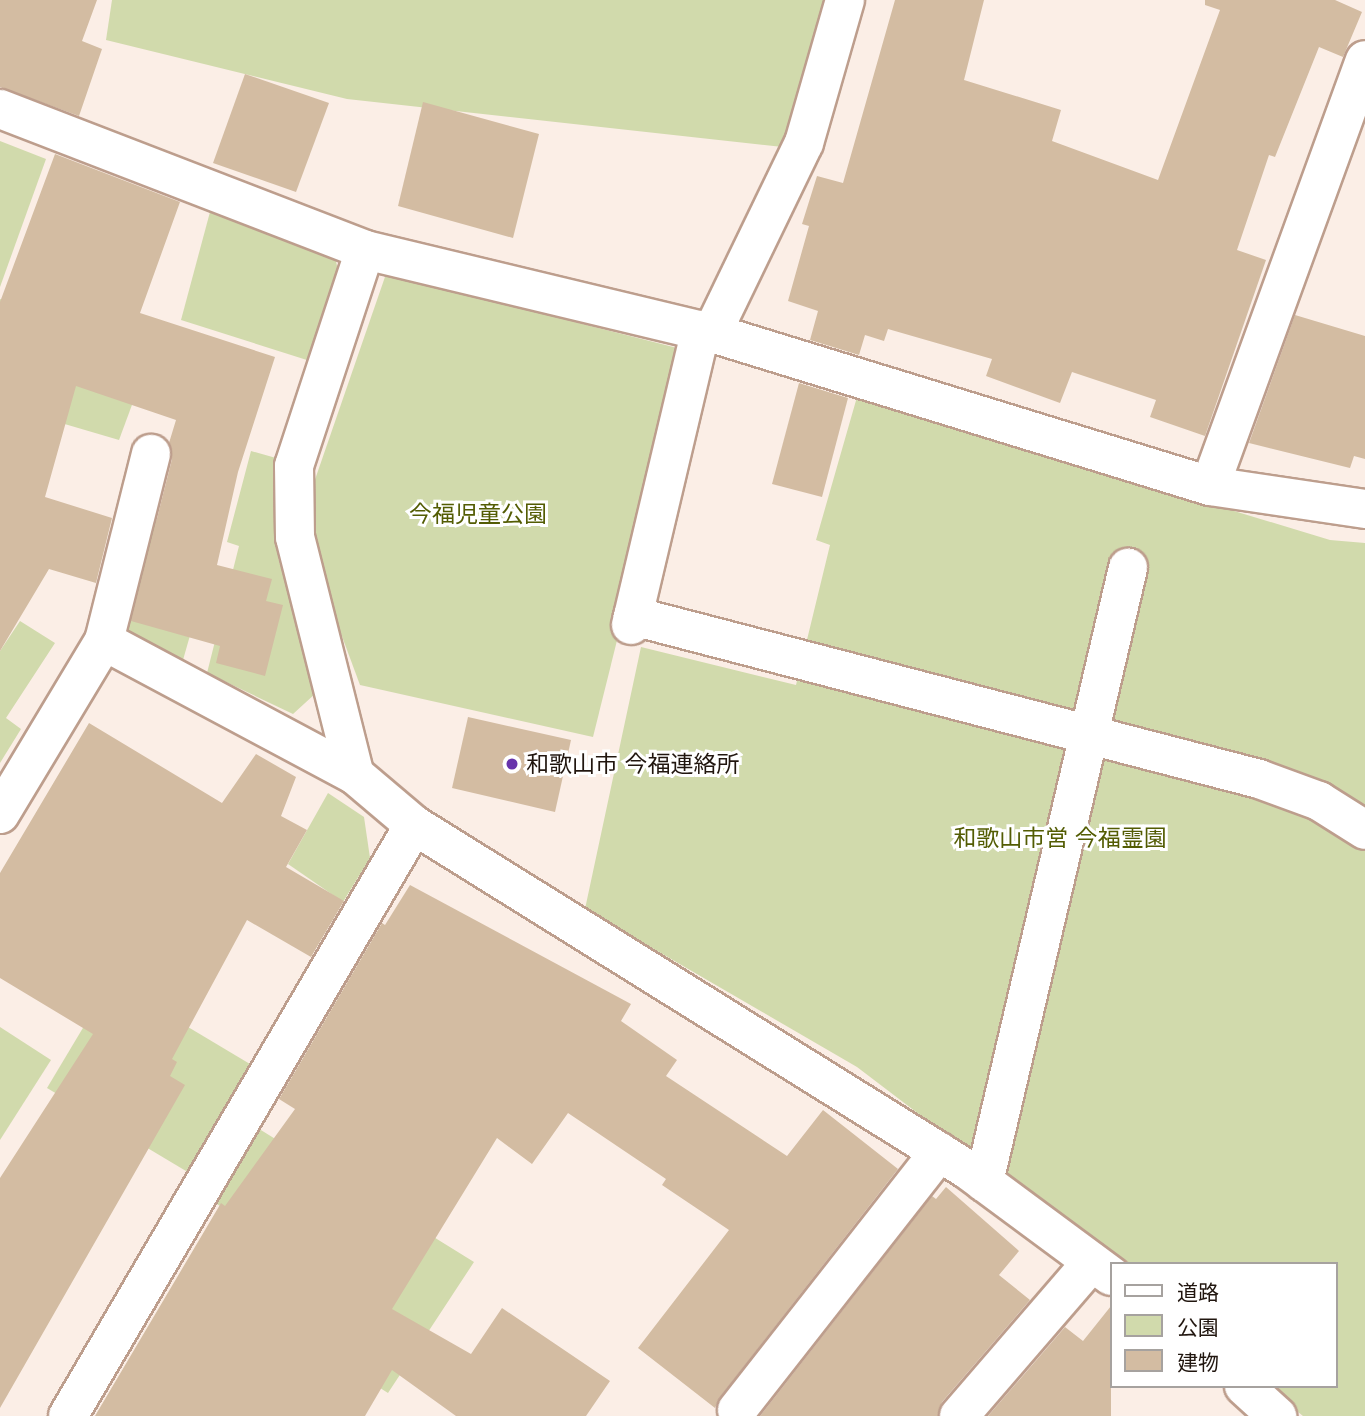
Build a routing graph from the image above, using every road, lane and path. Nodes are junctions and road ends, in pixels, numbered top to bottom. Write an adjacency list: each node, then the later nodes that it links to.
1 (845, 0): 5 (street)
2 (1365, 60): 7 (street)
3 (0, 109): 4 (street)
4 (365, 250): 5 (street); 12 (street)
5 (707, 332): 7 (street); 11 (street)
6 (150, 454): 10 (street)
7 (1210, 486): 8 (street)
8 (1365, 509)
9 (1128, 568): 11 (street)
10 (104, 641): 12 (street); 13 (street)
11 (1090, 737): 15 (street); 17 (street)
12 (355, 775): 14 (street)
13 (0, 814)
14 (414, 825): 16 (street); 20 (street)
15 (1365, 830)
16 (939, 1152): 17 (street); 19 (street)
17 (984, 1182): 18 (street)
18 (1101, 1269): 21 (street)
19 (737, 1410)
20 (68, 1416)
21 (959, 1416)

